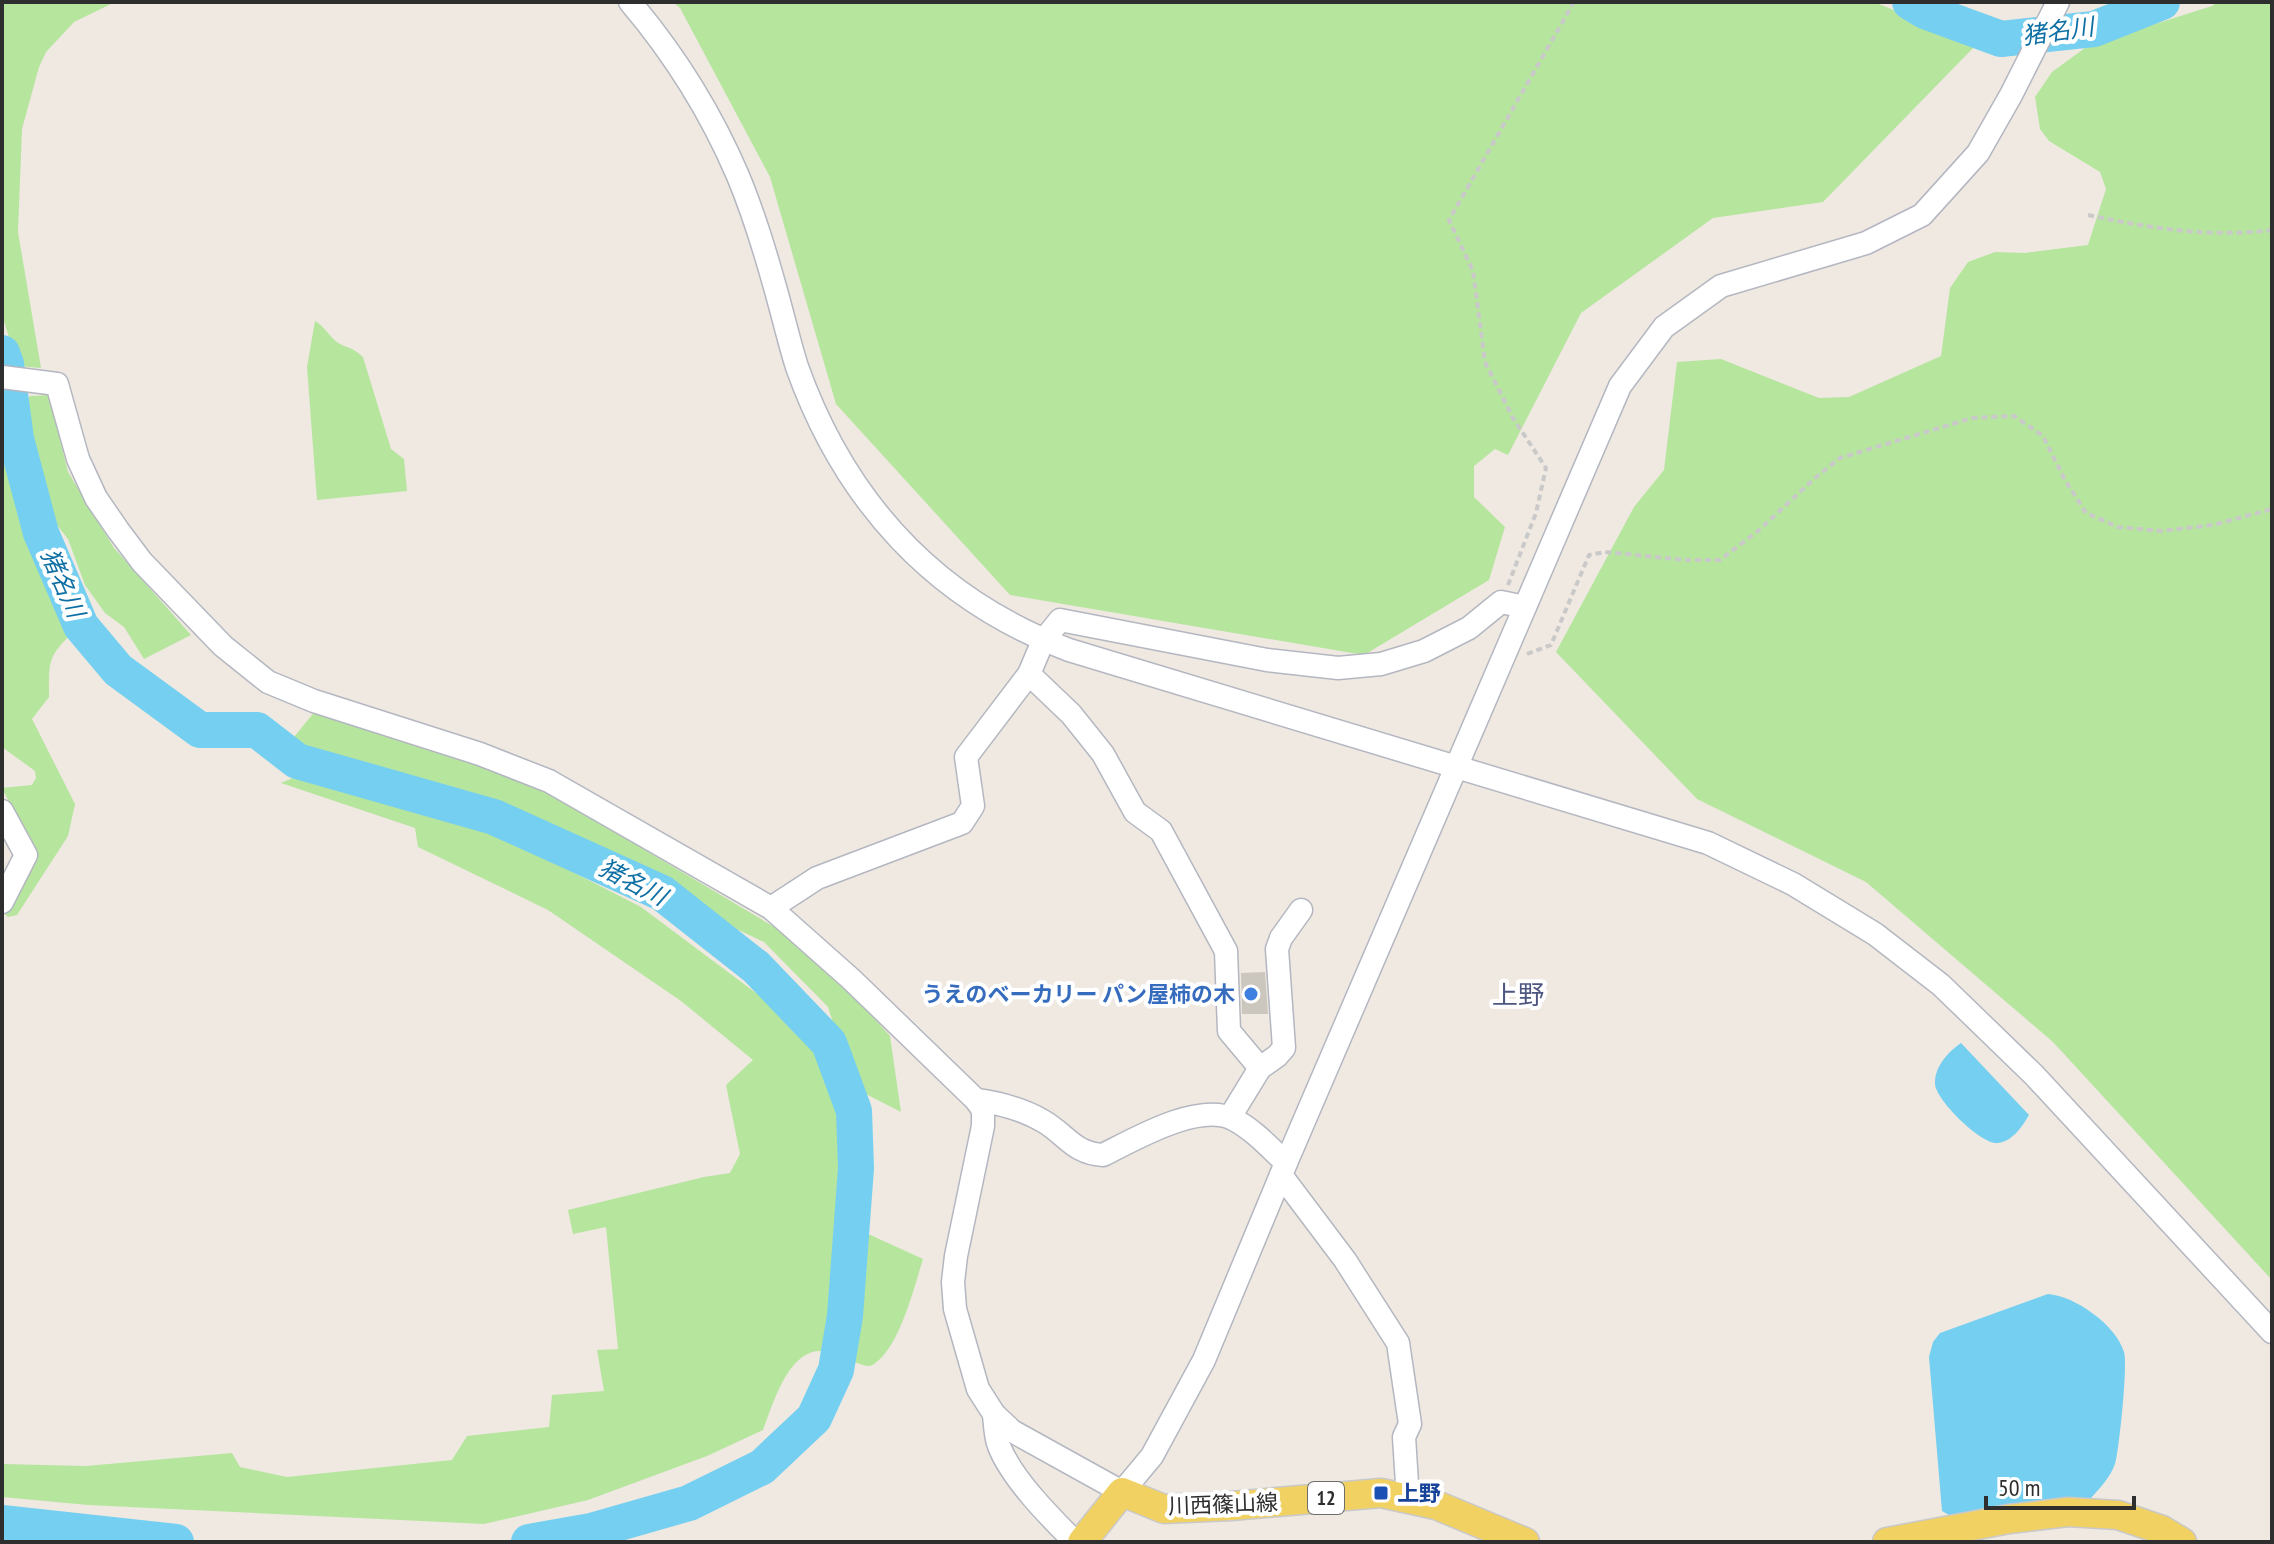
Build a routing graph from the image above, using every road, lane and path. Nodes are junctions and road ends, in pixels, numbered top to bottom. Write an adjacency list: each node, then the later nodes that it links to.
1 (630, 2): 10 (street)
2 (1574, 2): 8 (path)
3 (2058, 2): 9 (street)
4 (2088, 215): 5 (path)
5 (2272, 230)
6 (2, 377): 16 (street)
7 (2272, 509): 11 (path)
8 (1501, 602): 9 (street); 10 (street)
9 (1525, 607): 11 (street)
10 (1043, 641): 12 (street); 13 (street)
11 (1505, 655): 13 (street)
12 (1029, 674): 16 (street); 18 (street)
13 (1457, 766): 21 (street); 22 (street)
14 (2, 811): 15 (street)
15 (2, 902)
16 (771, 908): 19 (street)
17 (1301, 910): 18 (street)
18 (1260, 1068): 20 (street)
19 (976, 1100): 20 (street); 23 (street)
20 (1230, 1117): 21 (street)
21 (1284, 1169): 24 (street); 25 (street)
22 (2272, 1332)
23 (994, 1414): 24 (street); 26 (street)
24 (1122, 1492): 25 (main road, 川西篠山線 / 12); 27 (main road)
25 (1408, 1499): 28 (main road, 川西篠山線 / 12)
26 (1075, 1542)
27 (1082, 1542)
28 (1525, 1542)
29 (1887, 1542): 30 (main road)
30 (2182, 1542)

